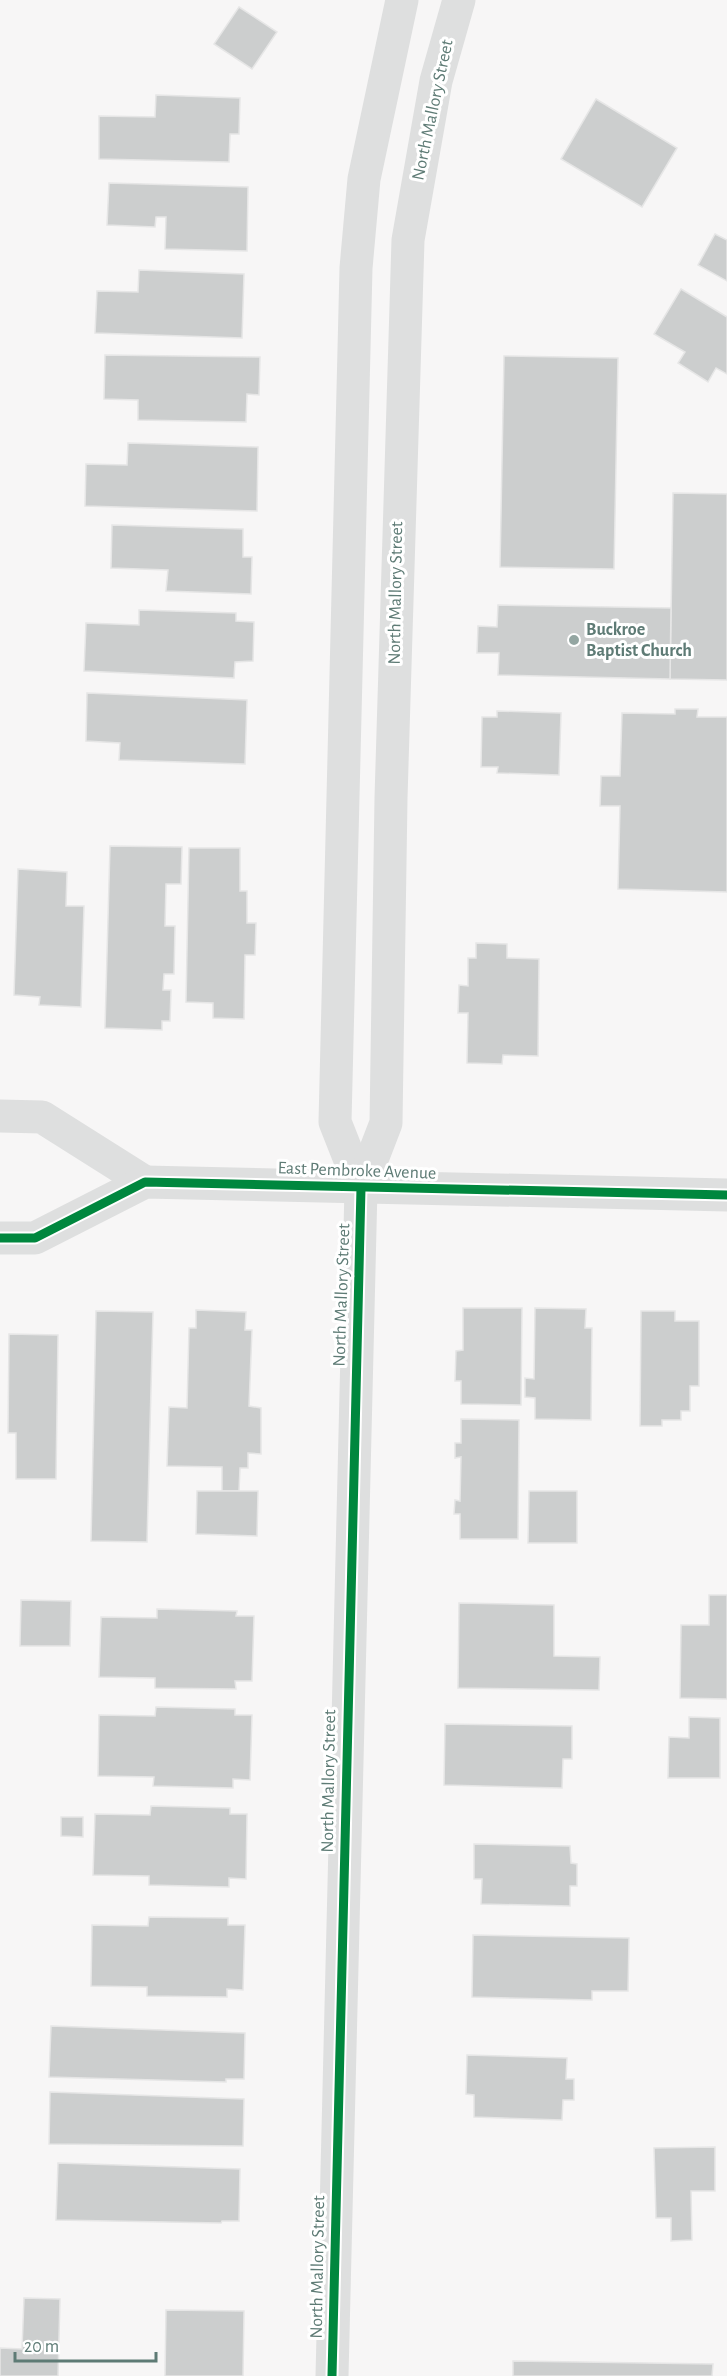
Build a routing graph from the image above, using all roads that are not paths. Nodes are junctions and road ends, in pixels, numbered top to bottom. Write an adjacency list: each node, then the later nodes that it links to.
1 (402, 0): 5 (main road, North Mallory Street)
2 (459, 0): 5 (main road, North Mallory Street)
3 (0, 1116): 4 (main road)
4 (145, 1182): 5 (main road, East Pembroke Avenue); 7 (main road, East Pembroke Avenue)
5 (361, 1188): 6 (main road, East Pembroke Avenue); 8 (main road, North Mallory Street)
6 (727, 1196)
7 (0, 1238)
8 (332, 2376)

